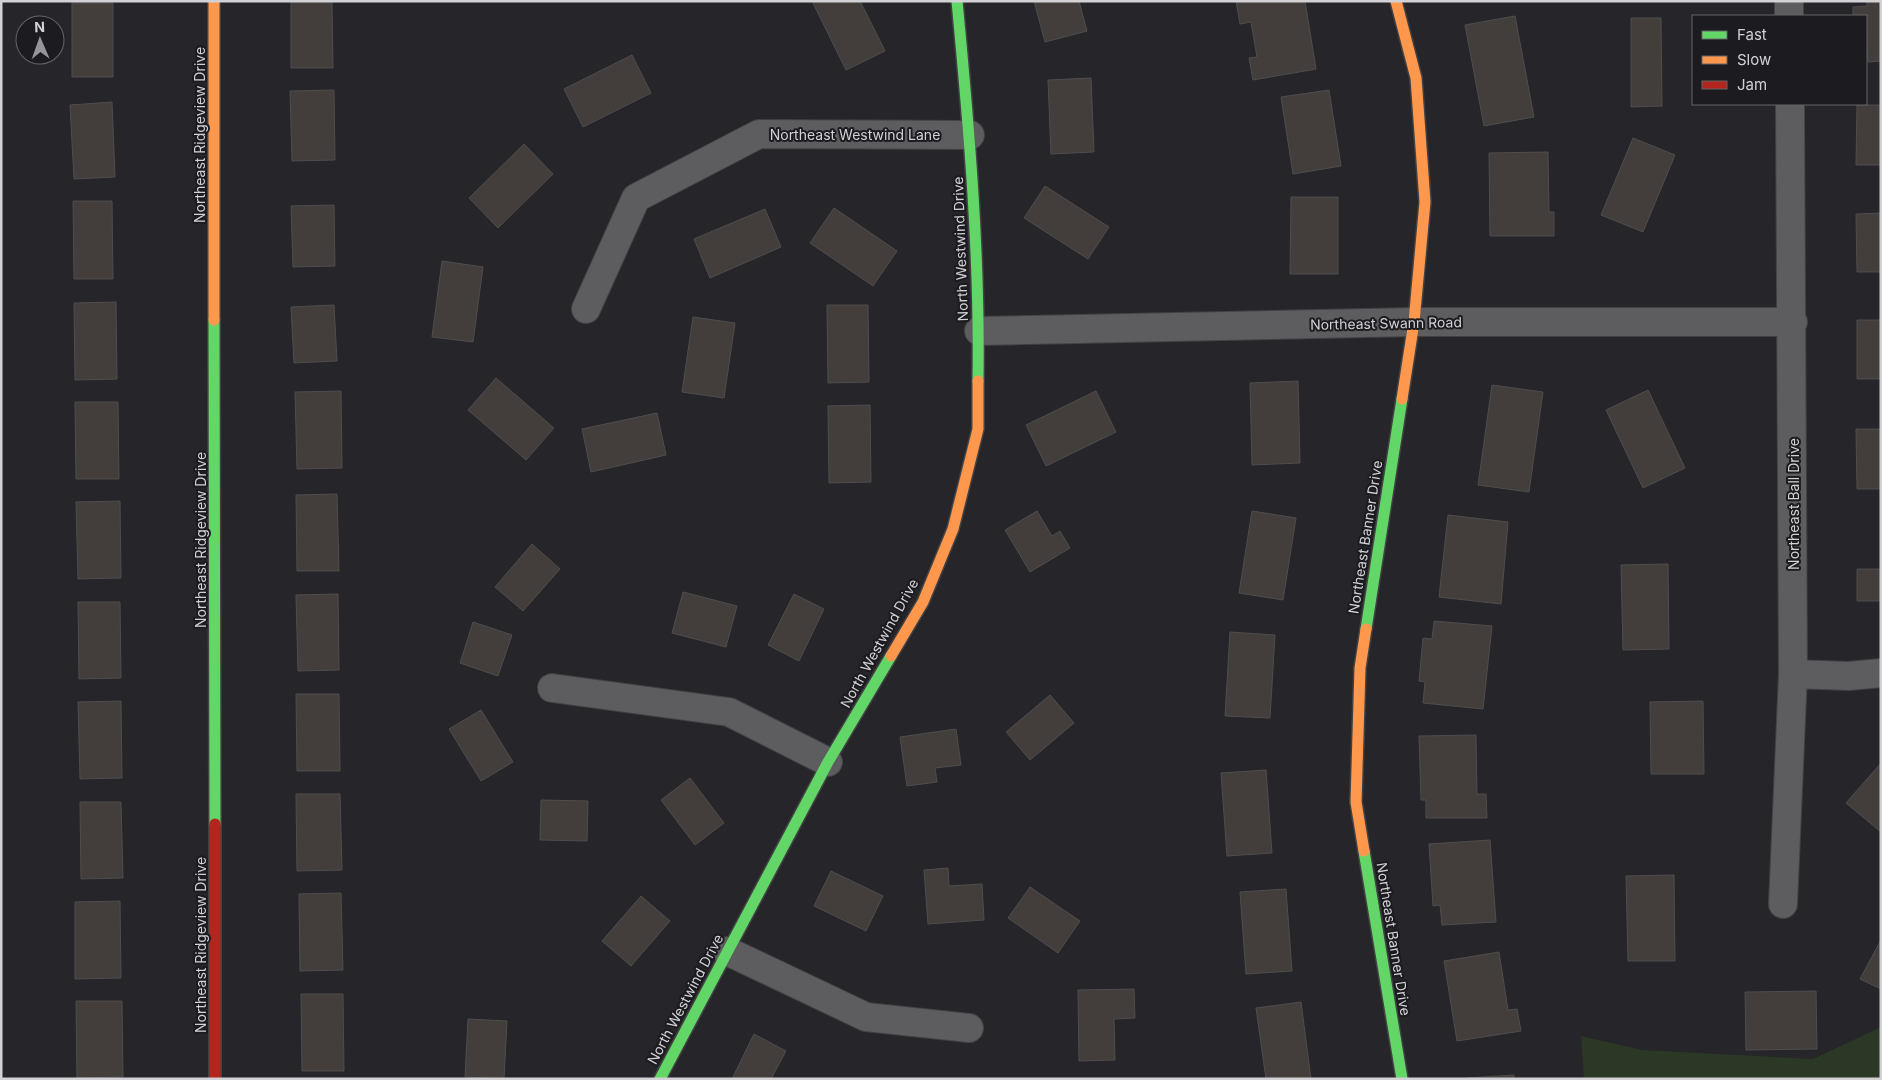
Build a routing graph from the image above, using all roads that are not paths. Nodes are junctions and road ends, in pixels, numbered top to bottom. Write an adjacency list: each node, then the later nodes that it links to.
1 (214, 1): 19 (street, Northeast Ridgeview Drive)
2 (958, 1): 7 (street, North Westwind Drive)
3 (1396, 1): 9 (street, Northeast Banner Drive)
4 (1789, 1): 5 (street)
5 (1789, 15)
6 (1790, 105): 10 (street, Northeast Ball Drive)
7 (970, 135): 8 (street, Northeast Westwind Lane); 11 (street, North Westwind Drive)
8 (586, 309)
9 (1414, 322): 10 (street, Northeast Swann Road); 11 (street, Northeast Swann Road); 21 (street, Northeast Banner Drive)
10 (1793, 322): 13 (street, Northeast Ball Drive)
11 (979, 331): 15 (street, North Westwind Drive)
12 (1881, 673): 13 (street)
13 (1793, 674): 16 (street, Northeast Ball Drive)
14 (552, 688): 15 (street)
15 (828, 762): 17 (street, North Westwind Drive)
16 (1783, 904)
17 (727, 951): 18 (street); 20 (street, North Westwind Drive)
18 (969, 1028)
19 (215, 1079)
20 (660, 1079)
21 (1402, 1079)

